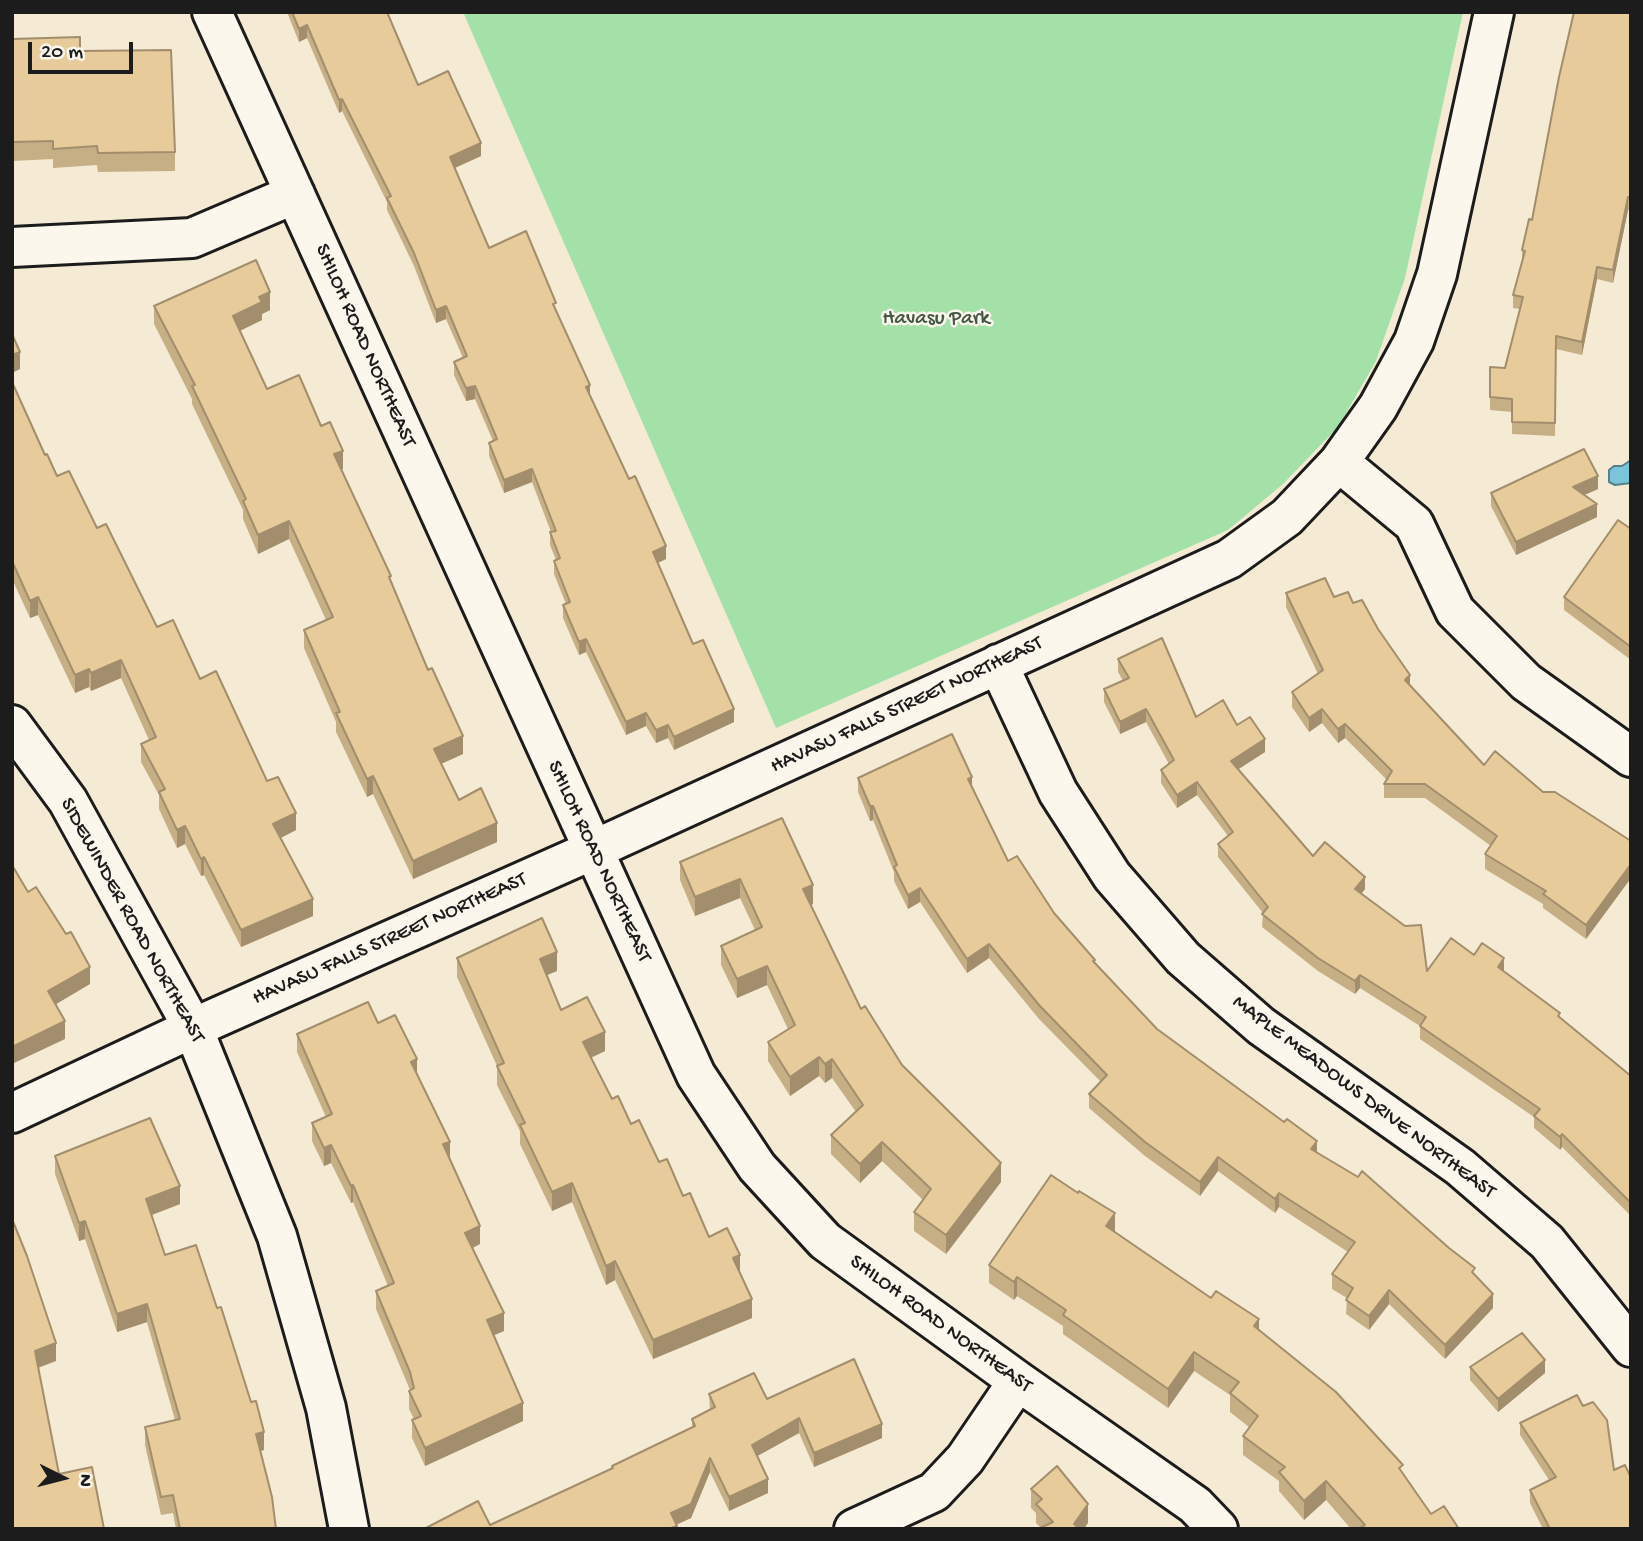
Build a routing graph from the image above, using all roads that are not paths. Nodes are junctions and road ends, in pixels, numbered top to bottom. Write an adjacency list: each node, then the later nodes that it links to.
1 (212, 12): 3 (street, SHILOH ROAD NORTHEAST)
2 (1494, 12): 5 (street, HAVASU FALLS STREET NORTHEAST)
3 (295, 194): 4 (street); 9 (street, SHILOH ROAD NORTHEAST)
4 (12, 247)
5 (1339, 462): 6 (street, HAVASU FALLS STREET NORTHEAST); 8 (street)
6 (998, 664): 9 (street, HAVASU FALLS STREET NORTHEAST); 12 (street, MAPLE MEADOWS DRIVE NORTHEAST)
7 (12, 725): 10 (street, SIDEWINDER ROAD NORTHEAST)
8 (1631, 757)
9 (593, 850): 10 (street, HAVASU FALLS STREET NORTHEAST); 13 (street, SHILOH ROAD NORTHEAST)
10 (193, 1028): 11 (street, HAVASU FALLS STREET NORTHEAST); 14 (street, SIDEWINDER ROAD NORTHEAST)
11 (12, 1113)
12 (1631, 1347)
13 (1018, 1381): 15 (street); 16 (street, SHILOH ROAD NORTHEAST)
14 (349, 1529)
15 (854, 1529)
16 (1218, 1529)

